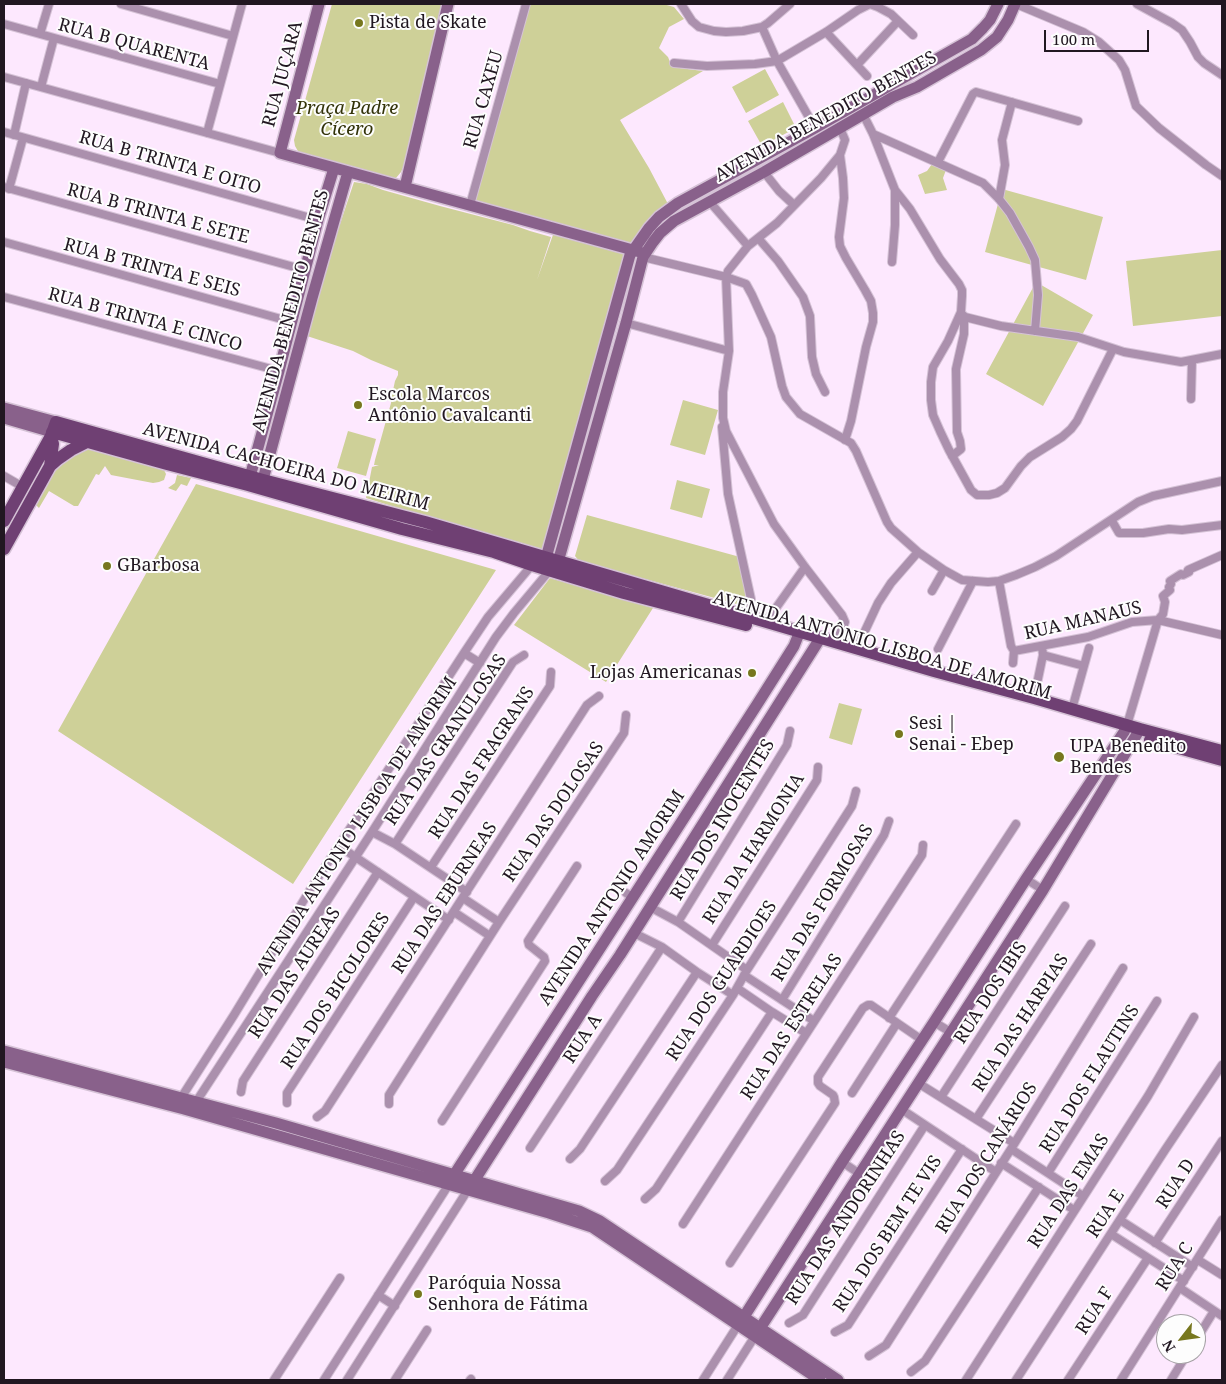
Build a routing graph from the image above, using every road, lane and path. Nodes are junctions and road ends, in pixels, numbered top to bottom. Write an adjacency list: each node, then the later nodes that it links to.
1 (48, 4): 16 (street)
2 (122, 4): 18 (street)
3 (242, 4): 18 (street)
4 (319, 4): 40 (street, RUA JUÇARA)
5 (448, 4): 47 (street)
6 (526, 4): 52 (street, RUA CAXEU)
7 (682, 4): 14 (street)
8 (790, 4): 14 (street)
9 (998, 4): 29 (street, AVENIDA BENEDITO BENTES)
10 (1015, 4): 29 (street, AVENIDA BENEDITO BENTES); 46 (street)
11 (1137, 4): 23 (street)
12 (898, 21): 15 (street); 17 (street); 22 (street)
13 (4, 24): 16 (street, RUA B QUARENTA)
14 (762, 27): 20 (street)
15 (826, 32): 20 (street); 22 (street)
16 (40, 34): 19 (street, RUA B QUARENTA)
17 (913, 35)
18 (233, 36): 27 (street)
19 (54, 38): 27 (street, RUA B QUARENTA); 28 (street)
20 (777, 61): 21 (street); 33 (street)
21 (674, 63)
22 (857, 65): 24 (street)
23 (1222, 75)
24 (867, 76)
25 (4, 77): 26 (street, AVENIDA BENEDITO BENTES)
26 (26, 83): 28 (street, AVENIDA BENEDITO BENTES); 38 (street)
27 (220, 84): 36 (street)
28 (41, 87): 36 (street, AVENIDA BENEDITO BENTES)
29 (890, 91): 31 (street, AVENIDA BENEDITO BENTES); 33 (street, AVENIDA BENEDITO BENTES)
30 (1012, 102): 32 (street); 42 (street); 50 (street)
31 (863, 114): 34 (street, AVENIDA BENEDITO BENTES); 37 (street)
32 (1078, 121)
33 (815, 128): 58 (street, AVENIDA BENEDITO BENTES)
34 (840, 128): 41 (street); 45 (street, AVENIDA BENEDITO BENTES)
35 (4, 132): 38 (street, RUA B TRINTA E OITO)
36 (207, 133): 40 (street, AVENIDA BENEDITO BENTES)
37 (873, 134): 42 (street); 49 (street)
38 (14, 135): 39 (street, RUA B TRINTA E OITO)
39 (23, 138): 48 (street); 54 (street, RUA B TRINTA E OITO)
40 (280, 153): 43 (street, AVENIDA BENEDITO BENTES)
41 (840, 155): 53 (street); 80 (street)
42 (938, 162): 50 (street)
43 (334, 168): 44 (street, AVENIDA BENEDITO BENTES); 54 (street, AVENIDA BENEDITO BENTES)
44 (348, 172): 47 (street, AVENIDA BENEDITO BENTES); 64 (street, AVENIDA BENEDITO BENTES)
45 (764, 172): 51 (street, AVENIDA BENEDITO BENTES); 53 (street)
46 (1222, 176)
47 (405, 187): 52 (street, AVENIDA BENEDITO BENTES)
48 (6, 188): 60 (street, RUA B TRINTA E SETE)
49 (895, 190): 59 (street); 65 (street)
50 (999, 199): 68 (street)
51 (709, 201): 57 (street); 58 (street, AVENIDA BENEDITO BENTES)
52 (470, 205): 58 (street, AVENIDA BENEDITO BENTES)
53 (794, 205): 55 (street)
54 (318, 220): 60 (street, AVENIDA BENEDITO BENTES)
55 (758, 238): 57 (street); 74 (street)
56 (4, 242): 66 (street, RUA B TRINTA E SEIS)
57 (748, 246): 61 (street)
58 (640, 253): 61 (street); 67 (street, AVENIDA BENEDITO BENTES); 95 (street, AVENIDA BENEDITO BENTES)
59 (892, 262)
60 (305, 270): 62 (street, AVENIDA BENEDITO BENTES)
61 (726, 277): 70 (street); 80 (street)
62 (298, 294): 64 (street); 66 (street, AVENIDA BENEDITO BENTES)
63 (4, 298): 73 (street, RUA B TRINTA E CINCO)
64 (312, 298): 87 (street, AVENIDA BENEDITO BENTES)
65 (963, 315): 68 (street); 82 (street); 82 (street)
66 (292, 322): 73 (street, AVENIDA BENEDITO BENTES)
67 (626, 323): 70 (street); 95 (street, AVENIDA BENEDITO BENTES)
68 (1035, 331): 69 (street)
69 (1113, 349): 72 (street); 82 (street)
70 (729, 351): 78 (street)
71 (1222, 354): 72 (street)
72 (1192, 360): 75 (street)
73 (279, 371): 85 (street, AVENIDA BENEDITO BENTES)
74 (825, 392)
75 (1192, 399)
76 (4, 408): 79 (street, AVENIDA CACHOEIRA DO MEIRIM)
77 (4, 418): 79 (street, AVENIDA CACHOEIRA DO MEIRIM)
78 (723, 418): 97 (street); 102 (street)
79 (53, 430): 81 (main road, AVENIDA CACHOEIRA DO MEIRIM); 83 (main road); 85 (main road, AVENIDA CACHOEIRA DO MEIRIM)
80 (845, 440): 93 (street)
81 (87, 442): 83 (main road); 85 (main road, AVENIDA CACHOEIRA DO MEIRIM)
82 (952, 456)
83 (47, 462): 88 (main road); 92 (main road)
84 (4, 476): 88 (street)
85 (249, 481): 87 (main road, AVENIDA CACHOEIRA DO MEIRIM)
86 (1222, 481): 89 (street)
87 (262, 484): 95 (main road, AVENIDA CACHOEIRA DO MEIRIM); 96 (main road, AVENIDA CACHOEIRA DO MEIRIM)
88 (24, 487): 90 (main road)
89 (1112, 520): 91 (street); 100 (street)
90 (4, 521)
91 (1222, 525)
92 (4, 549)
93 (918, 552): 98 (street); 110 (street)
94 (1222, 555): 103 (street)
95 (551, 563): 96 (main road, AVENIDA ANTÔNIO LISBOA DE AMORIM); 102 (main road, AVENIDA ANTÔNIO LISBOA DE AMORIM); 105 (main road, AVENIDA ANTÔNIO LISBOA DE AMORIM); 117 (street, AVENIDA ANTONIO LISBOA DE AMORIM)
96 (532, 565): 114 (street, AVENIDA ANTONIO LISBOA DE AMORIM)
97 (804, 567): 104 (street); 108 (street)
98 (944, 570): 99 (street); 101 (street)
99 (973, 581): 100 (street); 112 (street)
100 (999, 581): 113 (street)
101 (932, 591)
102 (751, 618): 104 (main road, AVENIDA ANTÔNIO LISBOA DE AMORIM)
103 (1158, 620): 106 (street, RUA MANAUS); 109 (street, RUA MANAUS); 127 (street)
104 (766, 622): 105 (main road, AVENIDA ANTÔNIO LISBOA DE AMORIM)
105 (798, 635): 107 (main road, AVENIDA ANTÔNIO LISBOA DE AMORIM); 123 (street, AVENIDA ANTONIO AMORIM)
106 (1222, 635)
107 (819, 641): 108 (main road, AVENIDA ANTÔNIO LISBOA DE AMORIM); 125 (street, AVENIDA ANTONIO AMORIM); 127 (main road, AVENIDA ANTÔNIO LISBOA DE AMORIM)
108 (836, 642): 110 (main road, AVENIDA ANTÔNIO LISBOA DE AMORIM)
109 (1042, 646): 113 (street, RUA MANAUS); 116 (street)
110 (857, 648): 122 (main road, AVENIDA ANTÔNIO LISBOA DE AMORIM)
111 (1090, 648): 119 (street)
112 (938, 650)
113 (1014, 651): 118 (street)
114 (464, 653): 117 (street); 139 (street, AVENIDA ANTONIO LISBOA DE AMORIM)
115 (524, 655): 136 (street, RUA DAS GRANULOSAS)
116 (1042, 655): 119 (street); 122 (street)
117 (480, 663): 135 (street, AVENIDA ANTONIO LISBOA DE AMORIM)
118 (1013, 663)
119 (1084, 666): 124 (street)
120 (551, 672): 143 (street, RUA DAS FRAGRANS)
121 (599, 696): 147 (street, RUA DAS EBURNEAS)
122 (1034, 698): 124 (main road, AVENIDA ANTÔNIO LISBOA DE AMORIM)
123 (758, 703): 125 (street); 137 (street, AVENIDA ANTONIO AMORIM)
124 (1072, 709): 127 (main road, AVENIDA ANTÔNIO LISBOA DE AMORIM)
125 (773, 714): 140 (street, AVENIDA ANTONIO AMORIM)
126 (626, 715): 153 (street, RUA DAS DOLOSAS)
127 (1132, 730): 129 (main road, AVENIDA ANTÔNIO LISBOA DE AMORIM); 130 (main road, AVENIDA ANTÔNIO LISBOA DE AMORIM); 145 (street); 146 (street)
128 (790, 731): 154 (street, RUA DOS INOCENTES)
129 (1222, 750)
130 (1222, 760)
131 (818, 767): 158 (street, RUA DA HARMONIA)
132 (856, 791): 162 (street, RUA DOS GUARDIOES)
133 (889, 821): 166 (street, RUA DAS FORMOSAS)
134 (1016, 824): 170 (street)
135 (372, 832): 136 (street, RUA DAS GRANULOSAS); 141 (street, AVENIDA ANTONIO LISBOA DE AMORIM)
136 (395, 844): 143 (street, RUA DAS GRANULOSAS)
137 (667, 845): 140 (street); 163 (street, AVENIDA ANTONIO AMORIM)
138 (923, 845): 171 (street, RUA DAS ESTRELAS)
139 (339, 846): 141 (street); 184 (street, AVENIDA ANTONIO LISBOA DE AMORIM)
140 (683, 855): 150 (street, AVENIDA ANTONIO AMORIM)
141 (355, 857): 144 (street); 185 (street, AVENIDA ANTONIO LISBOA DE AMORIM)
142 (577, 866): 191 (street)
143 (431, 868): 147 (street, RUA DAS GRANULOSAS)
144 (378, 872): 148 (street); 181 (street, RUA DAS AUREAS)
145 (1026, 879): 146 (street); 172 (street)
146 (1043, 890): 175 (street)
147 (465, 895): 151 (street, RUA DAS EBURNEAS); 153 (street)
148 (414, 897): 152 (street); 186 (street, RUA DOS BICOLORES)
149 (1065, 906): 183 (street, RUA DOS IBIS)
150 (650, 907): 154 (street, AVENIDA ANTONIO AMORIM); 155 (street, AVENIDA ANTONIO AMORIM)
151 (454, 912): 152 (street, RUA DAS EBURNEAS); 156 (street)
152 (449, 920): 189 (street, RUA DAS EBURNEAS)
153 (498, 922): 156 (street, RUA DAS DOLOSAS)
154 (678, 922): 158 (street, AVENIDA ANTONIO AMORIM)
155 (634, 933): 159 (street); 165 (street, AVENIDA ANTONIO AMORIM)
156 (490, 936): 187 (street, RUA DAS DOLOSAS)
157 (1091, 944): 190 (street, RUA DAS HARPIAS)
158 (712, 945): 162 (street, AVENIDA ANTONIO AMORIM)
159 (662, 947): 161 (street); 195 (street, RUA A)
160 (1123, 968): 194 (street, RUA DOS CANÁRIOS)
161 (697, 972): 164 (street); 197 (street)
162 (745, 973): 164 (street, RUA DOS GUARDIOES); 166 (street, AVENIDA ANTONIO AMORIM)
163 (576, 986): 165 (street); 203 (street, AVENIDA ANTONIO AMORIM)
164 (735, 991): 168 (street); 204 (street, RUA DOS GUARDIOES)
165 (592, 996): 205 (street, AVENIDA ANTONIO AMORIM)
166 (782, 1000): 171 (street, AVENIDA ANTONIO AMORIM)
167 (1157, 1001): 201 (street, RUA DOS FLAUTINS)
168 (772, 1012): 174 (street); 208 (street)
169 (1194, 1017): 207 (street, RUA DAS EMAS)
170 (889, 1018): 173 (street); 216 (street)
171 (814, 1021): 174 (street, RUA DAS ESTRELAS)
172 (934, 1022): 175 (street); 176 (street)
173 (896, 1023): 176 (street); 182 (street)
174 (806, 1033): 212 (street, RUA DAS ESTRELAS)
175 (952, 1033): 180 (street)
176 (922, 1040): 198 (street)
177 (4, 1052): 184 (street)
178 (4, 1062): 203 (street)
179 (1222, 1065): 210 (street, RUA E)
180 (918, 1082): 183 (street); 188 (street)
181 (241, 1092)
182 (852, 1092)
183 (941, 1097): 190 (street)
184 (181, 1098): 185 (street)
185 (196, 1102): 203 (street)
186 (286, 1103)
187 (389, 1104)
188 (901, 1109): 192 (street); 202 (street)
189 (317, 1117)
190 (976, 1119): 194 (street)
191 (442, 1121)
192 (925, 1125): 196 (street); 226 (street, RUA DAS ANDORINHAS)
193 (1222, 1141): 214 (street, RUA D)
194 (1012, 1146): 199 (street, RUA DOS CANÁRIOS); 201 (street)
195 (530, 1148)
196 (962, 1149): 200 (street); 230 (street, RUA DOS BEM TE VIS)
197 (570, 1159)
198 (842, 1162): 202 (street); 225 (street)
199 (1002, 1163): 200 (street, RUA DOS CANÁRIOS); 206 (street)
200 (996, 1172): 231 (street, RUA DOS CANÁRIOS)
201 (1048, 1173): 207 (street)
202 (860, 1174): 229 (street)
203 (452, 1179): 205 (street); 221 (street)
204 (605, 1181)
205 (471, 1185): 222 (street); 225 (street)
206 (1039, 1187): 209 (street); 233 (street)
207 (1083, 1196): 209 (street, RUA DAS EMAS)
208 (645, 1199)
209 (1074, 1210): 242 (street, RUA DAS EMAS)
210 (1120, 1220): 213 (street, RUA E); 214 (street)
211 (1222, 1220): 217 (street, RUA C)
212 (683, 1224)
213 (1111, 1234): 215 (street); 243 (street, RUA E)
214 (1155, 1242): 217 (street)
215 (1148, 1258): 220 (street); 244 (street, RUA F)
216 (730, 1263)
217 (1195, 1263): 218 (street); 220 (street, RUA C)
218 (1222, 1275)
219 (340, 1278): 234 (street)
220 (1182, 1285): 223 (street); 245 (street, RUA C)
221 (378, 1295): 222 (street); 235 (street)
222 (395, 1306): 236 (street)
223 (1214, 1311): 224 (street); 227 (street)
224 (1222, 1316)
225 (741, 1321): 229 (street); 238 (street)
226 (789, 1323)
227 (1206, 1324)
228 (427, 1330): 237 (street)
229 (757, 1332): 239 (street); 240 (street); 241 (street)
230 (836, 1332)
231 (869, 1356)
232 (1181, 1364): 246 (street)
233 (911, 1372)
234 (274, 1380)
235 (324, 1380)
236 (347, 1380)
237 (395, 1380)
238 (703, 1380)
239 (727, 1380)
240 (820, 1380)
241 (838, 1380)
242 (966, 1380)
243 (1016, 1380)
244 (1068, 1380)
245 (1121, 1380)
246 (1171, 1380)

